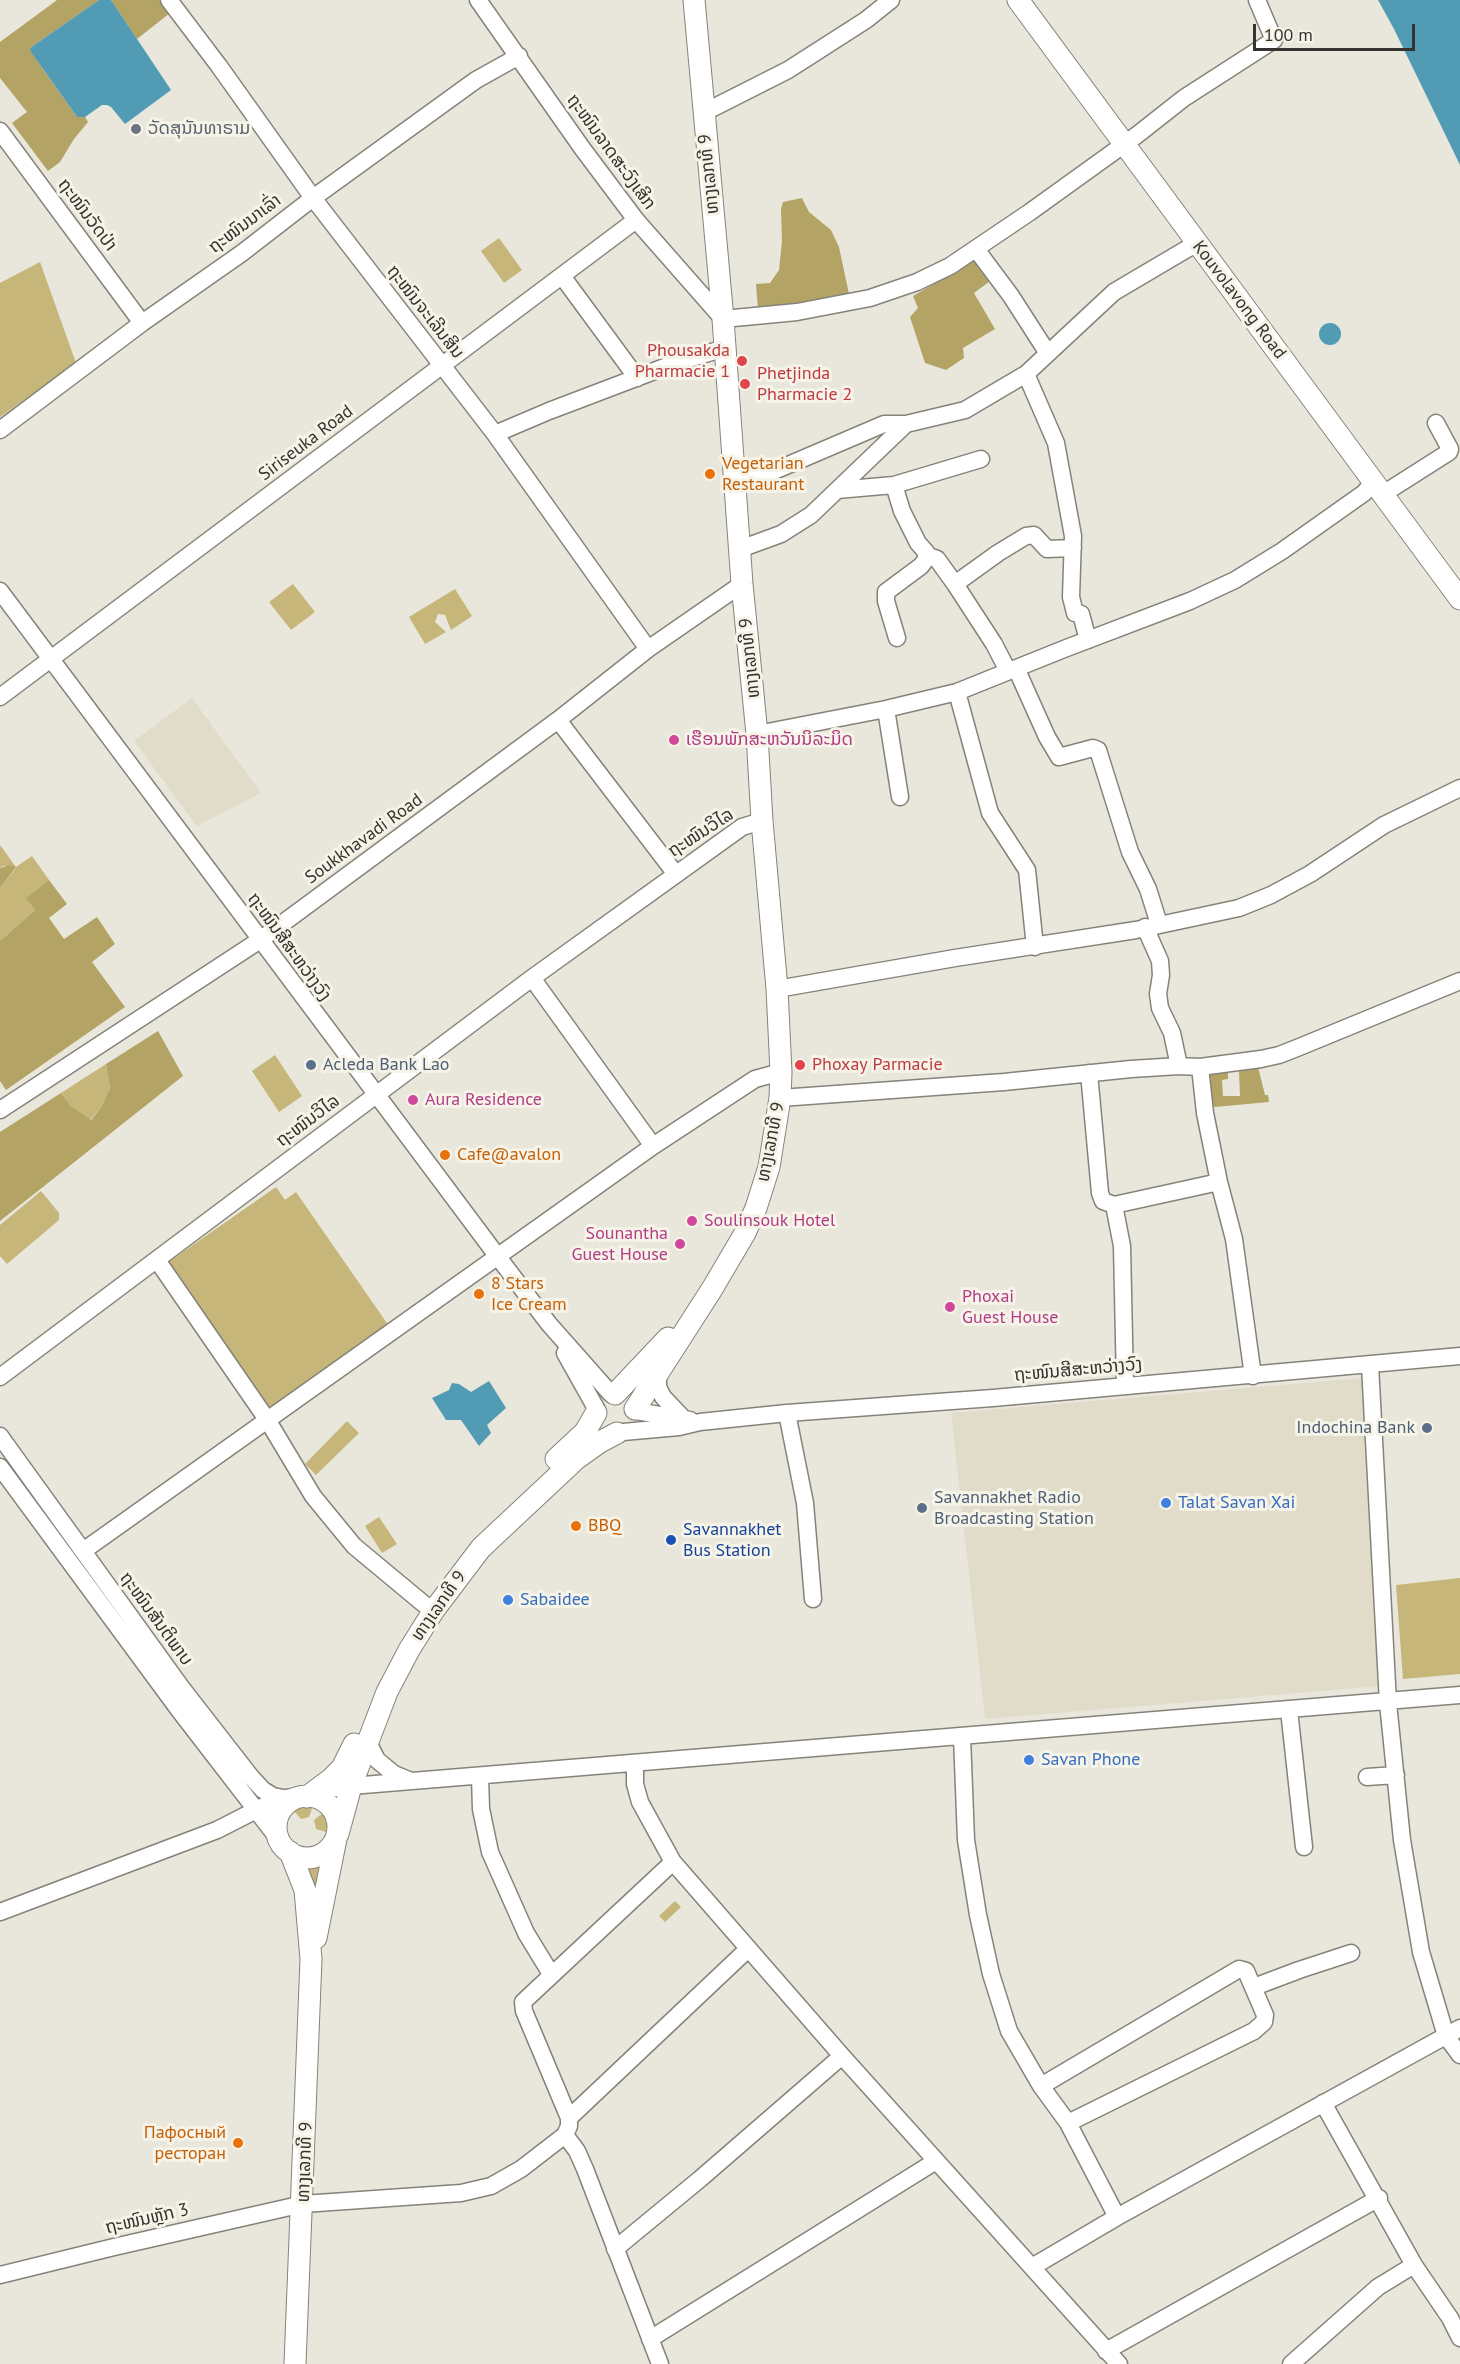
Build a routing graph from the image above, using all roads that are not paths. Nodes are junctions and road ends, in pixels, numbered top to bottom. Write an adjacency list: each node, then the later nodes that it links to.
1 (169, 0): 11 (street, ຖະໜົນຈະເລີນສິນ)
2 (478, 0): 7 (street, ຖະໜົນລາດສະວົງເສິກ)
3 (694, 0): 8 (main road, ທາງເລກທີ 9)
4 (891, 0): 8 (street)
5 (1018, 0): 10 (main road, Kouvolavong Road)
6 (1257, 0): 10 (street)
7 (519, 56): 11 (street, ຖະໜົນນາເລົ່າ); 12 (street, ຖະໜົນລາດສະວົງເສິກ)
8 (703, 113): 16 (main road, ທາງເລກທີ 9)
9 (0, 131): 17 (street, ຖະໜົນວັດປ່າ)
10 (1123, 144): 13 (main road, Kouvolavong Road); 14 (street)
11 (313, 198): 17 (street, ຖະໜົນນາເລົ່າ); 20 (street, ຖະໜົນຈະເລີນສິນ)
12 (636, 220): 15 (street, Siriseuka Road); 16 (street, ຖະໜົນລາດສະວົງເສິກ)
13 (1197, 243): 19 (street); 30 (main road, Kouvolavong Road)
14 (976, 249): 16 (street); 19 (street)
15 (562, 276): 20 (street, Siriseuka Road); 22 (street)
16 (723, 319): 18 (main road, ທາງເລກທີ 9)
17 (142, 323): 25 (street, ຖະໜົນນາເລົ່າ)
18 (725, 348): 22 (street); 28 (main road, ທາງເລກທີ 9)
19 (1047, 352): 21 (street)
20 (442, 366): 26 (street, ຖະໜົນຈະເລີນສິນ); 42 (street, Siriseuka Road)
21 (1026, 374): 24 (street); 32 (street)
22 (637, 378): 26 (street)
23 (1436, 423): 30 (street)
24 (906, 424): 28 (street); 31 (street)
25 (0, 430)
26 (495, 434): 41 (street, ຖະໜົນຈະເລີນສິນ)
27 (981, 459): 29 (street)
28 (736, 482): 33 (main road, ທາງເລກທີ 9)
29 (894, 485): 31 (street); 34 (street)
30 (1379, 487): 38 (main road, Kouvolavong Road); 40 (street)
31 (837, 490): 33 (street)
32 (1073, 548): 36 (street); 40 (street)
33 (740, 549): 35 (main road, ທາງເລກທີ 9)
34 (926, 555): 36 (street); 39 (street)
35 (742, 584): 41 (street, Soukkhavadi Road); 48 (main road, ທາງເລກທີ 9)
36 (955, 584): 43 (street)
37 (0, 591): 42 (street, ຖະໜົນສີສະຫວ່າງວົງ)
38 (1460, 599)
39 (897, 638)
40 (1088, 640): 43 (street)
41 (648, 650): 47 (street, Soukkhavadi Road)
42 (51, 658): 45 (street, Siriseuka Road); 54 (street, ຖະໜົນສີສະຫວ່າງວົງ)
43 (1012, 670): 44 (street); 53 (street)
44 (957, 692): 46 (street); 55 (street)
45 (0, 697)
46 (886, 709): 48 (street); 50 (street)
47 (558, 720): 52 (street); 54 (street, Soukkhavadi Road)
48 (757, 734): 51 (main road, ທາງເລກທີ 9)
49 (1460, 788): 53 (street)
50 (900, 796)
51 (762, 821): 52 (street, ຖະໜົນວິໄລ); 58 (main road, ທາງເລກທີ 9)
52 (675, 873): 56 (street, ຖະໜົນວິໄລ)
53 (1152, 926): 55 (street); 59 (street)
54 (260, 940): 63 (street, ຖະໜົນສີສະຫວ່າງວົງ); 65 (street, Soukkhavadi Road)
55 (1035, 947): 58 (street)
56 (532, 978): 63 (street, ຖະໜົນວິໄລ); 66 (street)
57 (1460, 981): 60 (street)
58 (777, 989): 61 (main road, ທາງເລກທີ 9)
59 (1179, 1066): 60 (street); 62 (street)
60 (1200, 1067): 67 (street)
61 (781, 1072): 64 (main road, ທາງເລກທີ 9); 66 (street)
62 (1089, 1073): 64 (street); 68 (street)
63 (375, 1095): 69 (street, ຖະໜົນສີສະຫວ່າງວົງ); 70 (street, ຖະໜົນວິໄລ)
64 (780, 1098): 71 (main road, ທາງເລກທີ 9)
65 (0, 1110)
66 (653, 1146): 69 (street)
67 (1219, 1182): 68 (street); 75 (street)
68 (1114, 1205): 77 (street)
69 (498, 1257): 78 (street, ຖະໜົນສີສະຫວ່າງວົງ); 82 (street)
70 (157, 1260): 76 (street, ຖະໜົນວິໄລ); 82 (street)
71 (704, 1301): 74 (main road, ທາງເລກທີ 9); 78 (main road, ທາງເລກທີ 9)
72 (1460, 1356): 73 (street, ຖະໜົນສີສະຫວ່າງວົງ)
73 (1370, 1365): 75 (street, ຖະໜົນສີສະຫວ່າງວົງ); 92 (street)
74 (658, 1372): 79 (main road, ທາງເລກທີ 9); 81 (street)
75 (1253, 1376): 77 (street, ຖະໜົນສີສະຫວ່າງວົງ)
76 (0, 1377)
77 (1125, 1386): 80 (street, ຖະໜົນສີສະຫວ່າງວົງ)
78 (605, 1403): 79 (main road); 84 (main road); 89 (main road, ທາງເລກທີ 9)
79 (635, 1410): 81 (street); 84 (main road)
80 (787, 1413): 83 (street, ຖະໜົນສີສະຫວ່າງວົງ); 88 (street)
81 (682, 1418): 83 (street)
82 (268, 1421): 87 (street); 89 (street)
83 (700, 1422): 84 (street)
84 (620, 1432): 90 (main road, ທາງເລກທີ 9)
85 (0, 1436): 87 (street, ຖະໜົນສັນຕິພາບ)
86 (0, 1467): 103 (street, ຖະໜົນສັນຕິພາບ)
87 (83, 1551): 102 (street, ຖະໜົນສັນຕິພາບ)
88 (813, 1599)
89 (425, 1605): 90 (main road, ທາງເລກທີ 9)
90 (383, 1689): 94 (main road, ທາງເລກທີ 9); 102 (main road, ທາງເລກທີ 9)
91 (1460, 1695): 92 (street)
92 (1388, 1702): 93 (street); 97 (street)
93 (1289, 1710): 95 (street); 106 (street)
94 (370, 1733): 100 (street); 101 (main road, ທາງເລກທີ 9)
95 (962, 1737): 96 (street); 117 (street)
96 (635, 1764): 98 (street); 107 (street)
97 (1396, 1775): 99 (street); 114 (street)
98 (480, 1776): 100 (street); 112 (street)
99 (1367, 1777)
100 (412, 1782): 101 (street)
101 (351, 1786): 102 (street); 104 (main road, ທາງເລກທີ 9)
102 (302, 1796): 103 (street); 104 (main road, ທາງເລກທີ 9); 105 (main road, ທາງເລກທີ 9)
103 (256, 1809): 105 (street, ຖະໜົນສັນຕິພາບ); 108 (street)
104 (337, 1836): 105 (main road); 111 (main road, ທາງເລກທີ 9)
105 (285, 1846): 111 (main road, ທາງເລກທີ 9)
106 (1304, 1847)
107 (673, 1862): 109 (street); 112 (street)
108 (0, 1912)
109 (748, 1949): 116 (street); 119 (street)
110 (1351, 1953): 113 (street)
111 (312, 1959): 124 (main road, ທາງເລກທີ 9)
112 (551, 1974): 119 (street)
113 (1254, 1988): 117 (street); 120 (street)
114 (1453, 2032): 115 (street); 118 (street)
115 (1460, 2055)
116 (842, 2056): 122 (street); 126 (street)
117 (1041, 2086): 120 (street)
118 (1323, 2103): 123 (street); 125 (street)
119 (569, 2118): 121 (street)
120 (1068, 2123): 125 (street)
121 (565, 2135): 124 (street, ຖະໜົນຫຼັກ 3); 126 (street)
122 (936, 2161): 128 (street); 131 (street)
123 (1378, 2198): 127 (street); 132 (street)
124 (303, 2204): 129 (street, ຖະໜົນຫຼັກ 3); 133 (main road, ທາງເລກທີ 9)
125 (1117, 2217): 128 (street)
126 (615, 2249): 131 (street)
127 (1414, 2265): 130 (street); 136 (street)
128 (1032, 2267): 132 (street)
129 (0, 2276)
130 (1460, 2338)
131 (650, 2339): 134 (street)
132 (1106, 2351): 135 (street)
133 (295, 2364)
134 (660, 2364)
135 (1119, 2364)
136 (1291, 2364)

